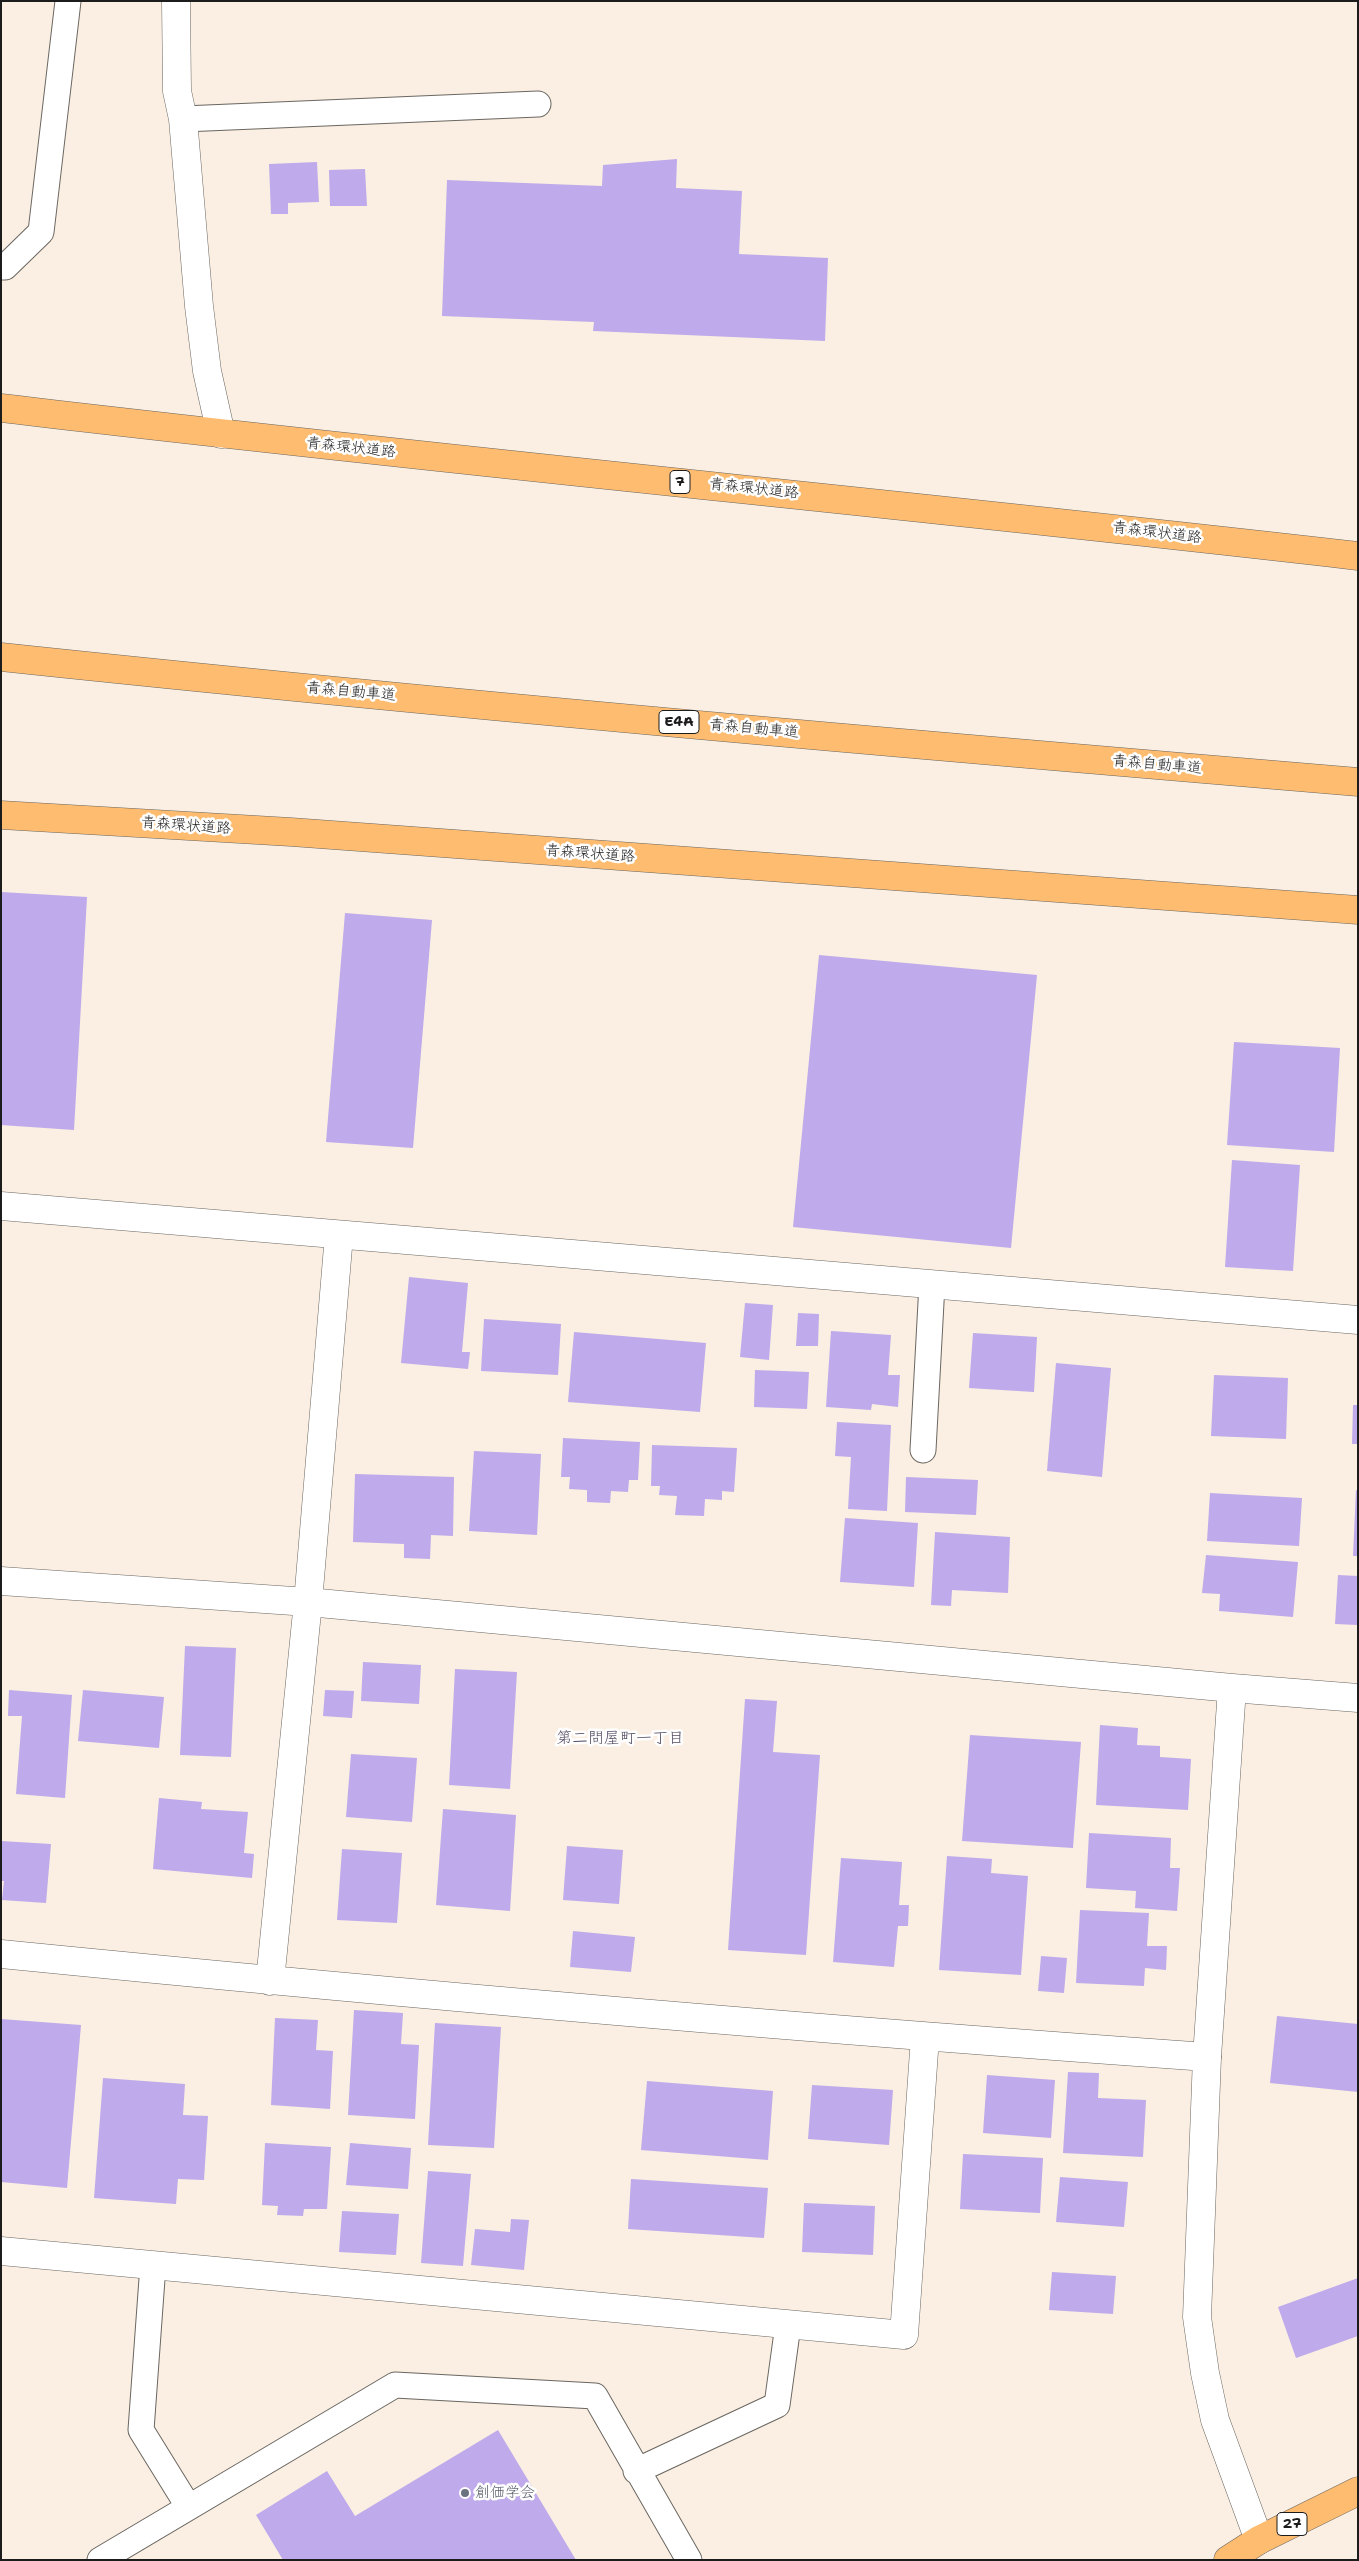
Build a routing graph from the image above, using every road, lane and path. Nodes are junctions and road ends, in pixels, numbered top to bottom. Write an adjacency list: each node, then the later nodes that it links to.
1 (68, 1): 5 (lane)
2 (176, 1): 4 (street)
3 (538, 104): 4 (lane)
4 (183, 119): 7 (street)
5 (1, 267)
6 (1, 408): 7 (main road, 青森環状道路 / 7)
7 (221, 434): 8 (main road, 青森環状道路 / 7)
8 (1358, 556)
9 (1, 658): 10 (main road, 青森自動車道 / E4A)
10 (1358, 782)
11 (1, 815): 12 (main road, 青森環状道路)
12 (1358, 910)
13 (1, 1206): 14 (street)
14 (339, 1235): 15 (street); 19 (street)
15 (932, 1284): 16 (street); 17 (lane)
16 (1358, 1320)
17 (923, 1450)
18 (1, 1581): 19 (street)
19 (308, 1602): 20 (street); 23 (street)
20 (1232, 1688): 21 (street); 25 (street)
21 (1358, 1698)
22 (1, 1954): 23 (street)
23 (270, 1981): 24 (street)
24 (925, 2037): 25 (street); 28 (street)
25 (1207, 2057): 32 (street)
26 (1, 2251): 27 (street)
27 (153, 2265): 28 (street); 31 (lane)
28 (788, 2325): 29 (lane)
29 (636, 2471): 31 (lane); 34 (lane)
30 (1358, 2491): 32 (main road, 27)
31 (188, 2506): 33 (lane)
32 (1259, 2540): 35 (main road, 27)
33 (100, 2560)
34 (689, 2560)
35 (1228, 2560)

